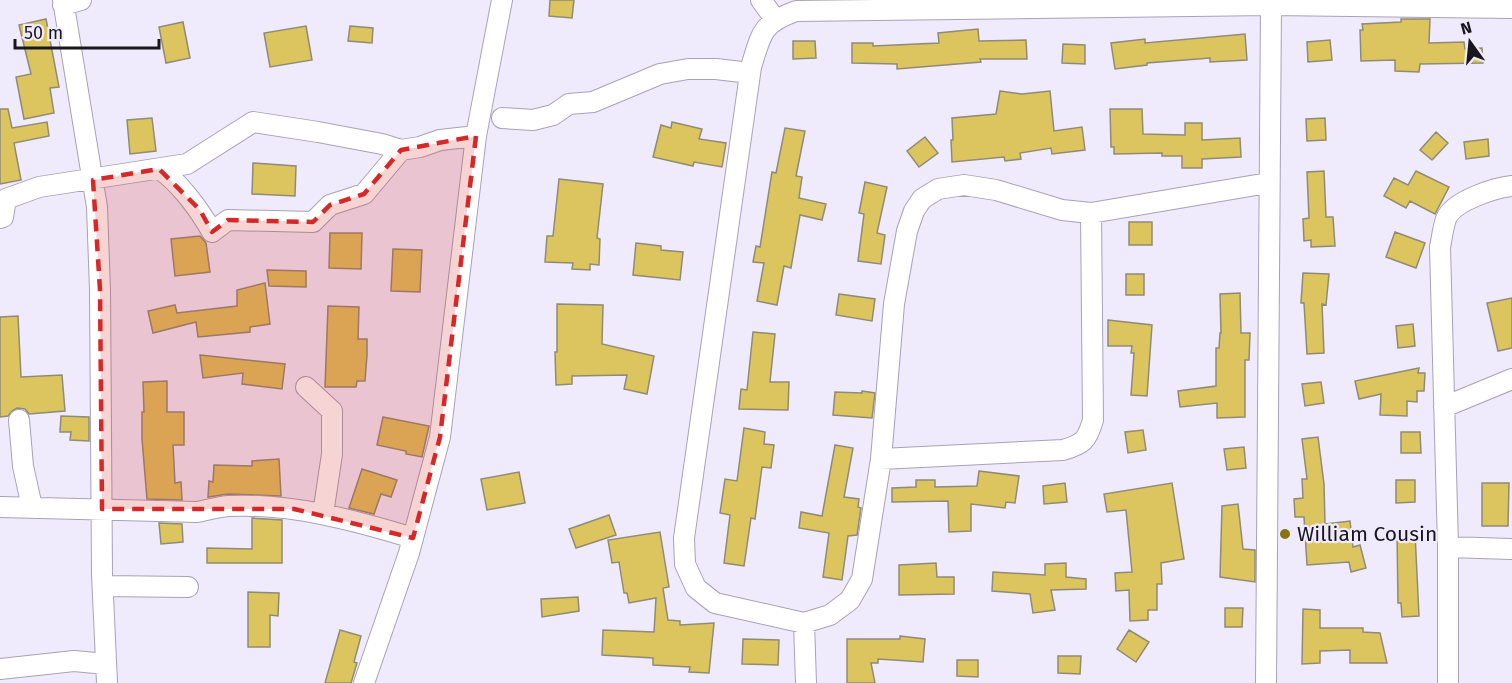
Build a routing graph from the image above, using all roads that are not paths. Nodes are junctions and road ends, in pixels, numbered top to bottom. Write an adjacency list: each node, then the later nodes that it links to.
1 (502, 0): 11 (street)
2 (761, 0): 8 (street)
3 (69, 2): 14 (street)
4 (1376, 4): 6 (street); 7 (street)
5 (791, 5): 6 (street); 8 (street)
6 (1271, 5): 15 (street)
7 (1512, 8)
8 (775, 19): 9 (street)
9 (750, 73): 10 (street); 33 (street)
10 (502, 118)
11 (476, 136): 12 (street); 28 (street)
12 (401, 150): 13 (street); 13 (street)
13 (159, 169): 14 (street)
14 (93, 180): 18 (street); 26 (street)
15 (1268, 183): 17 (street); 38 (street)
16 (1512, 186): 21 (street)
17 (1091, 213): 23 (street); 23 (street)
18 (0, 218)
19 (1512, 379): 21 (street)
20 (306, 387): 27 (street)
21 (1444, 407): 29 (street)
22 (19, 420): 25 (street)
23 (881, 459): 33 (street)
24 (0, 507): 25 (street)
25 (32, 507): 26 (street)
26 (102, 509): 27 (street); 31 (street)
27 (323, 514): 28 (street)
28 (413, 538): 36 (street)
29 (1448, 547): 30 (street); 39 (street)
30 (1512, 549)
31 (103, 586): 32 (street); 35 (street)
32 (188, 587)
33 (804, 623): 37 (street)
34 (0, 669): 35 (street)
35 (106, 673)
36 (364, 683)
37 (806, 683)
38 (1266, 683)
39 (1448, 683)

